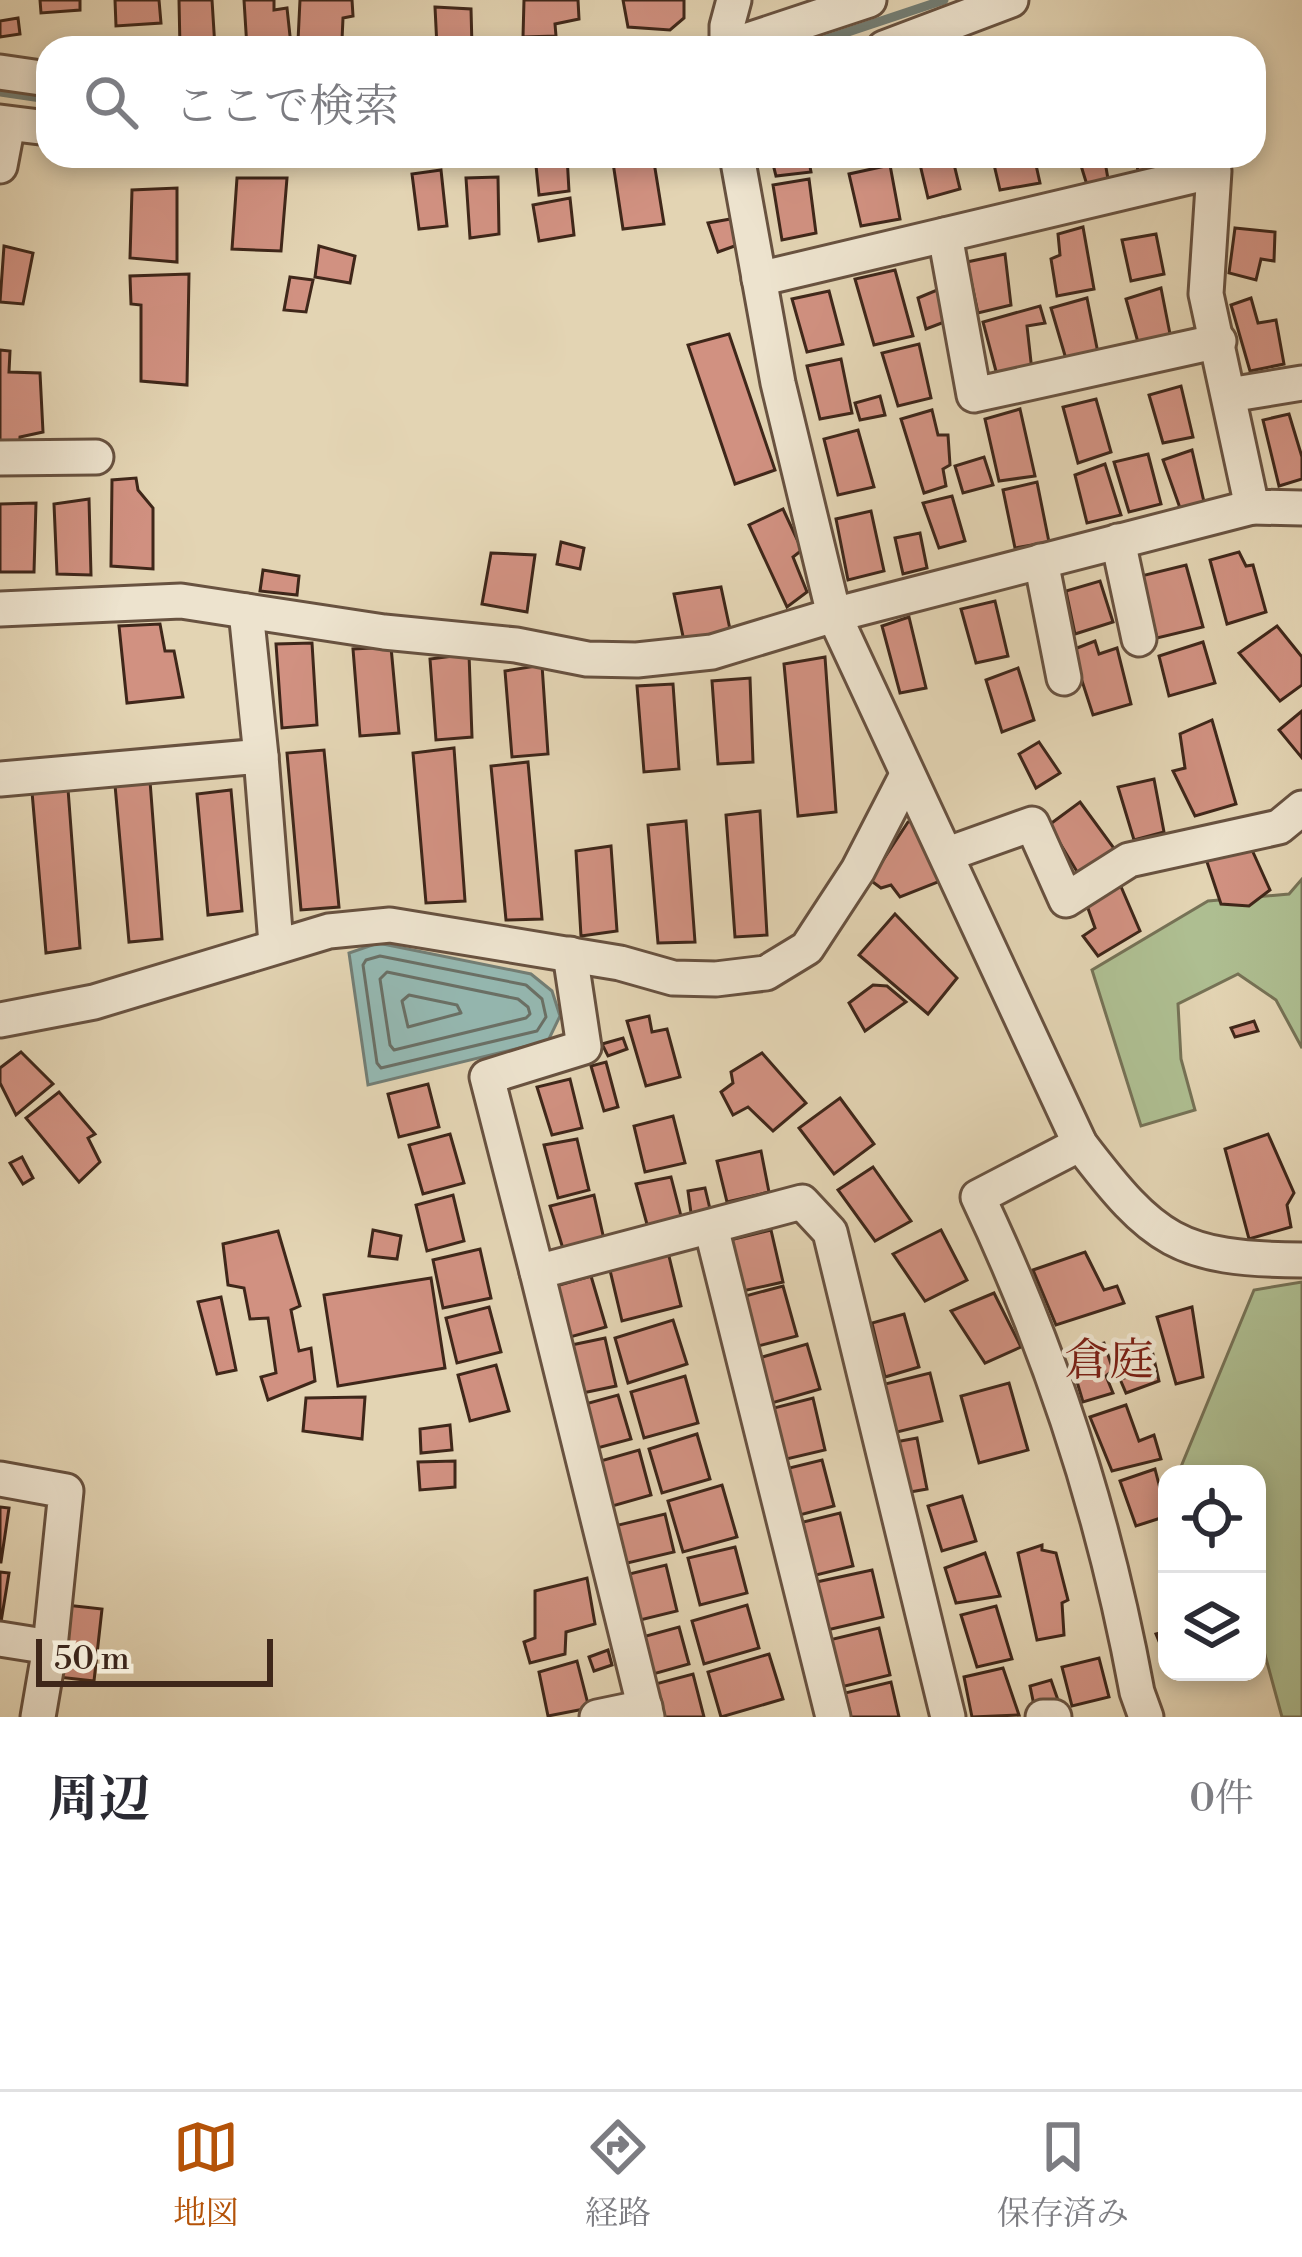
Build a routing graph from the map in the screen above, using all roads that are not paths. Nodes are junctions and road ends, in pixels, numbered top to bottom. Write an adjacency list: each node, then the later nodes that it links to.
1 (734, 0): 4 (street)
2 (868, 0): 5 (street)
3 (1011, 0): 6 (street)
4 (727, 36)
5 (762, 36)
6 (916, 36)
7 (0, 72): 8 (street)
8 (36, 78)
9 (4, 123): 10 (street); 11 (street)
10 (36, 127)
11 (0, 166)
12 (739, 168): 14 (street)
13 (944, 235): 14 (street); 15 (street); 15 (street)
14 (759, 279): 26 (street)
15 (1219, 341): 17 (street)
16 (1302, 383): 17 (street)
17 (1229, 395): 20 (street)
18 (96, 457): 19 (street)
19 (0, 458)
20 (1252, 507): 21 (street); 22 (street)
21 (1302, 508)
22 (1118, 541): 23 (street); 27 (street)
23 (1041, 561): 26 (street); 28 (street)
24 (0, 609): 25 (street)
25 (246, 611): 26 (street); 29 (street)
26 (834, 615): 30 (street)
27 (1139, 639)
28 (1064, 677)
29 (261, 756): 31 (street); 34 (street)
30 (907, 775): 33 (street); 35 (street)
31 (0, 778)
32 (1302, 808): 33 (street)
33 (948, 854): 37 (street)
34 (276, 944): 35 (street); 36 (street)
35 (570, 954): 40 (street)
36 (0, 1020)
37 (1080, 1144): 39 (street); 51 (street)
38 (711, 1227): 40 (street); 47 (street); 48 (street)
39 (1302, 1260)
40 (537, 1272): 44 (street)
41 (0, 1480): 43 (street)
42 (0, 1639): 43 (street)
43 (50, 1647): 45 (street)
44 (646, 1712): 46 (street)
45 (38, 1717)
46 (597, 1717)
47 (833, 1717)
48 (947, 1717)
49 (1043, 1717): 50 (street)
50 (1054, 1717)
51 (1146, 1717)

